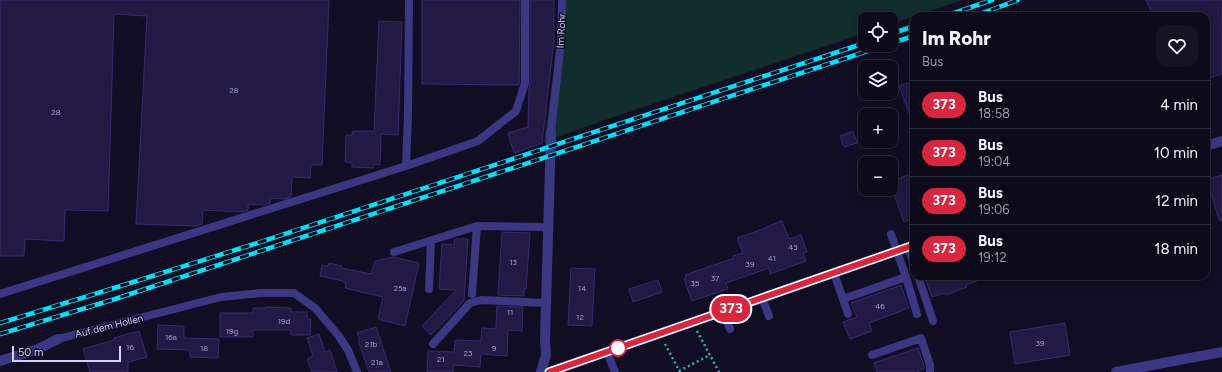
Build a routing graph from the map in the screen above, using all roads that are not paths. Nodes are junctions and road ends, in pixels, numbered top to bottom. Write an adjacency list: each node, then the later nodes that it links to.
1 (409, 0): 7 (lane)
2 (525, 0): 7 (lane)
3 (562, 0): 4 (lane, Im Rohr)
4 (551, 132): 9 (street, Im Rohr)
5 (1222, 141): 6 (street)
6 (1210, 145)
7 (406, 166): 19 (lane)
8 (477, 226): 9 (lane); 11 (lane); 20 (lane)
9 (548, 227): 23 (street, Im Rohr)
10 (891, 234): 13 (lane)
11 (431, 241): 14 (lane); 18 (lane)
12 (910, 246): 13 (street)
13 (897, 251): 15 (street); 16 (lane)
14 (394, 252)
15 (834, 273): 21 (street); 22 (lane)
16 (906, 277): 22 (lane); 26 (lane)
17 (919, 280): 28 (lane)
18 (429, 289)
19 (0, 294)
20 (472, 294)
21 (762, 298): 24 (street); 27 (lane)
22 (843, 299): 25 (lane)
23 (547, 303): 31 (lane); 37 (street, Im Rohr)
24 (723, 312): 29 (lane); 32 (street)
25 (848, 314)
26 (917, 314)
27 (769, 316)
28 (933, 321)
29 (730, 329)
30 (58, 339): 35 (street, Auf dem Hollen); 36 (lane, Auf dem Hollen)
31 (433, 344)
32 (607, 352): 38 (street); 39 (lane)
33 (1222, 352): 41 (street)
34 (872, 356): 40 (lane)
35 (0, 361)
36 (357, 372)
37 (541, 372)
38 (549, 372)
39 (615, 372)
40 (930, 372)
41 (1116, 372)

